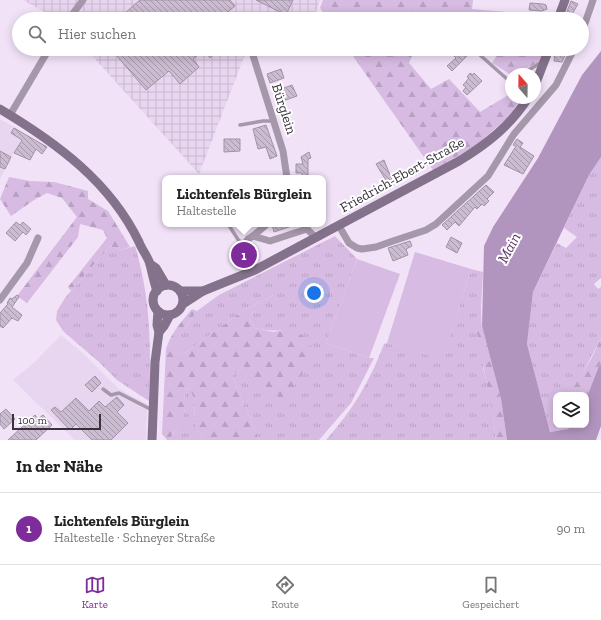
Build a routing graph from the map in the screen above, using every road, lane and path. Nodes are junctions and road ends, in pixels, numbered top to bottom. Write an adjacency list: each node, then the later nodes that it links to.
1 (83, 0): 4 (street)
2 (565, 0): 5 (street)
3 (593, 0): 6 (street)
4 (74, 12)
5 (561, 12)
6 (589, 12)
7 (45, 56): 18 (street)
8 (253, 56): 19 (street, Bürglein)
9 (481, 56): 15 (lane)
10 (546, 56): 12 (street)
11 (570, 56): 22 (street)
12 (545, 60): 13 (lane); 14 (street)
13 (532, 68)
14 (541, 70)
15 (505, 77)
16 (523, 104): 22 (street, Friedrich-Ebert-Straße)
17 (0, 109): 18 (street)
18 (10, 115): 29 (street)
19 (274, 121): 20 (lane); 21 (street, Bürglein)
20 (240, 125)
21 (287, 175)
22 (339, 226): 26 (street, Friedrich-Ebert-Straße)
23 (230, 227): 28 (lane)
24 (264, 227): 25 (street)
25 (253, 236): 26 (street); 28 (street)
26 (315, 237): 30 (street, Friedrich-Ebert-Straße)
27 (38, 238): 35 (street)
28 (246, 243): 30 (street)
29 (150, 264): 31 (street); 32 (street)
30 (255, 270): 34 (street, Friedrich-Ebert-Straße)
31 (166, 285): 32 (street); 33 (street)
32 (156, 291): 37 (street)
33 (180, 291): 34 (street); 36 (street)
34 (203, 291): 36 (street)
35 (2, 295)
36 (183, 304): 38 (street)
37 (157, 310): 38 (street); 39 (street)
38 (170, 315): 39 (street)
39 (159, 332): 41 (street)
40 (103, 390): 41 (lane)
41 (153, 411): 42 (street)
42 (152, 440)

